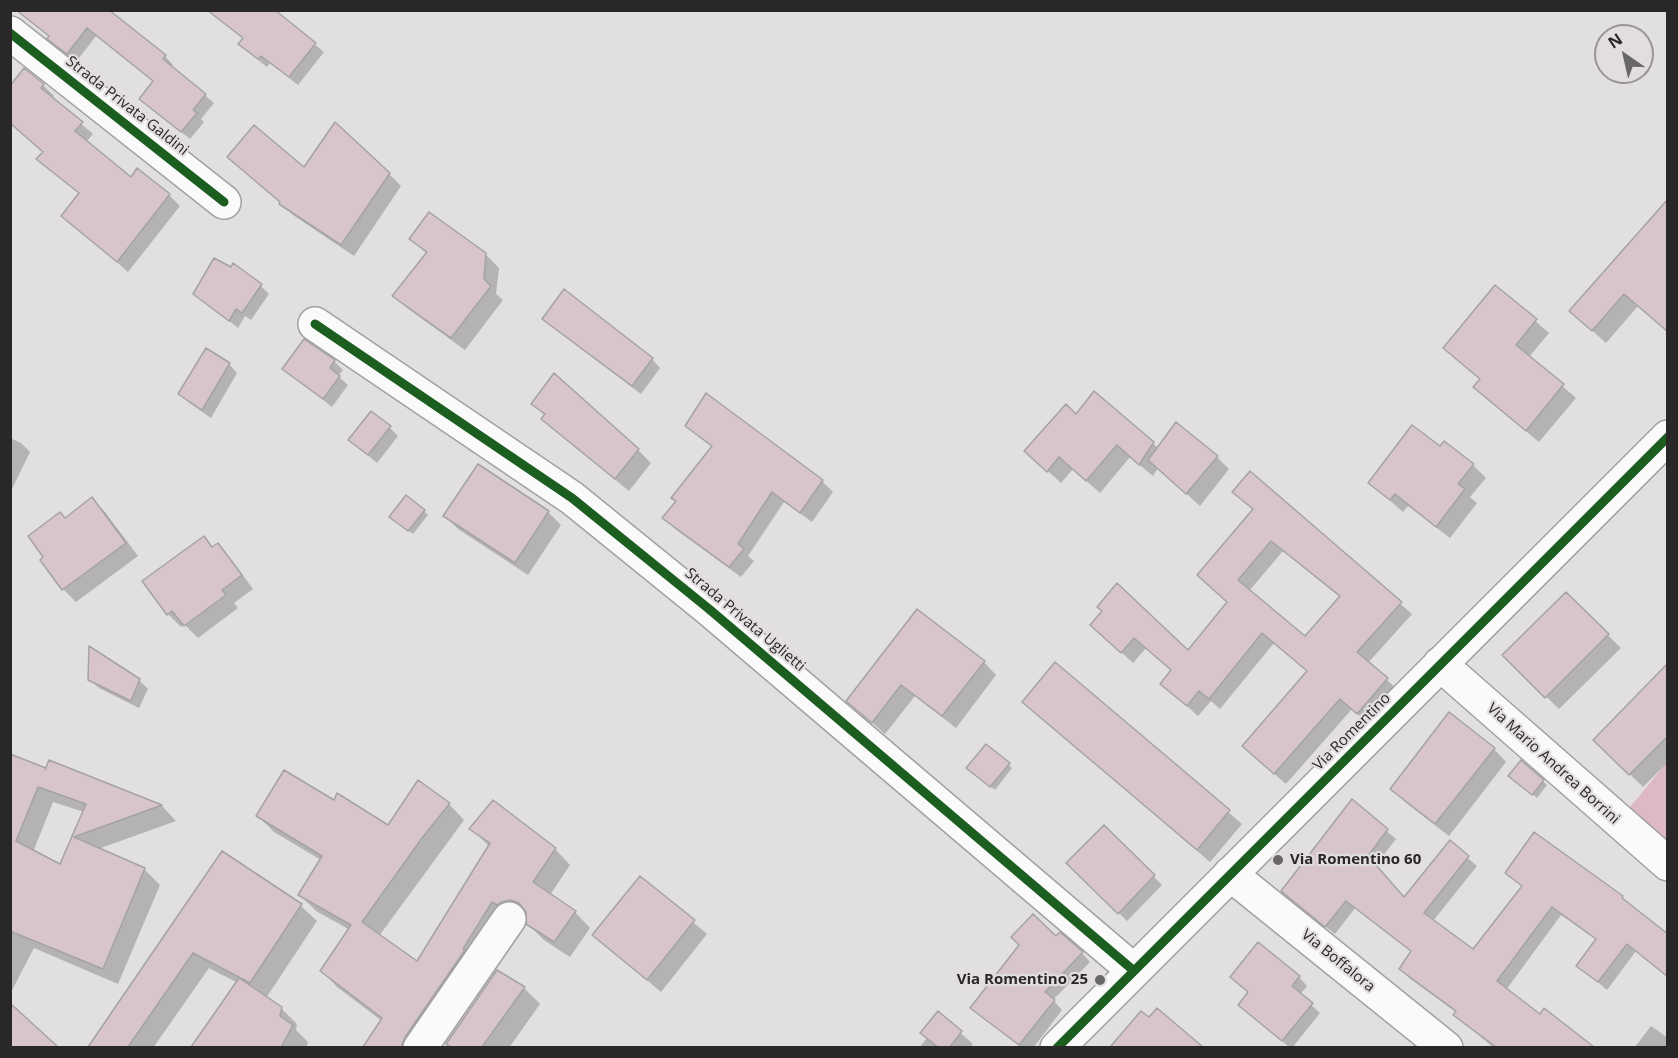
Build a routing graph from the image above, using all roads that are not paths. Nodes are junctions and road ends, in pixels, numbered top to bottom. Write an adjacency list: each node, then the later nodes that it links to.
1 (10, 33): 2 (street, Strada Privata Galdini)
2 (224, 201)
3 (315, 324): 9 (street, Strada Privata Uglietti)
4 (1668, 437): 5 (street, Via Romentino)
5 (1440, 664): 6 (street, Via Mario Andrea Borrini); 7 (street, Via Romentino)
6 (1668, 864)
7 (1230, 874): 9 (street, Via Romentino); 12 (street, Via Boffalora)
8 (509, 919): 10 (street)
9 (1133, 970): 11 (street, Via Romentino)
10 (420, 1047)
11 (1057, 1047)
12 (1446, 1047)

